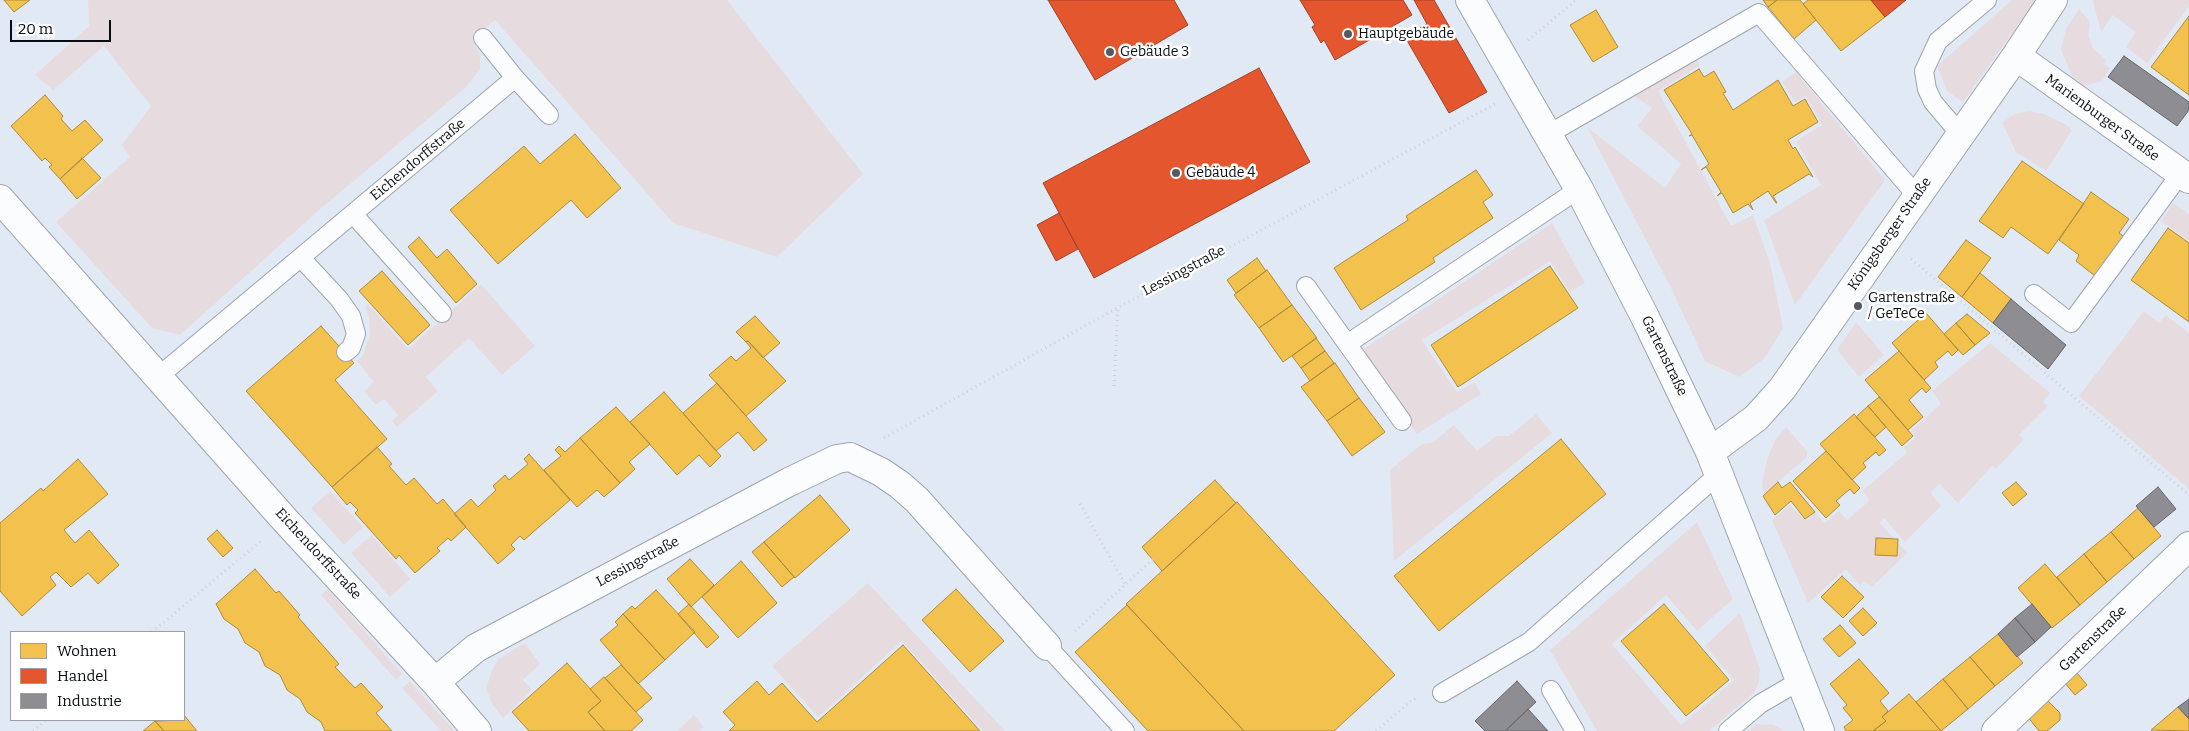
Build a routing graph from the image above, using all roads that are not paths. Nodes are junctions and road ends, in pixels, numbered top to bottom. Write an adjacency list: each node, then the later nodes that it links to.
1 (1470, 0): 9 (street, Gartenstraße)
2 (1987, 0): 8 (lane)
3 (2053, 0): 5 (street, Königsberger Straße)
4 (483, 38): 6 (lane)
5 (2016, 56): 8 (street, Königsberger Straße); 10 (street, Marienburger Straße)
6 (515, 78): 7 (lane); 14 (lane, Eichendorffstraße)
7 (549, 115)
8 (1960, 134): 12 (street, Königsberger Straße)
9 (1548, 135): 11 (street, Gartenstraße); 12 (lane)
10 (2185, 176): 17 (lane)
11 (1568, 196): 19 (lane); 23 (street, Gartenstraße)
12 (1917, 196): 23 (street, Königsberger Straße)
13 (0, 199): 21 (street, Eichendorffstraße)
14 (353, 214): 15 (lane, Eichendorffstraße); 18 (lane)
15 (301, 258): 20 (lane); 21 (lane, Eichendorffstraße)
16 (1306, 286): 19 (lane)
17 (2034, 294)
18 (442, 313)
19 (1348, 344): 22 (lane)
20 (346, 352)
21 (160, 376): 27 (street, Eichendorffstraße)
22 (1402, 421)
23 (1715, 462): 26 (street, Gartenstraße); 29 (lane)
24 (2189, 546): 35 (street, Gartenstraße)
25 (1050, 649): 27 (street, Lessingstraße); 31 (lane)
26 (1801, 680): 33 (lane); 34 (street, Gartenstraße)
27 (435, 682): 30 (street, Eichendorffstraße)
28 (1551, 690): 32 (lane)
29 (1442, 693)
30 (477, 731)
31 (1125, 731)
32 (1575, 731)
33 (1728, 731)
34 (1820, 731)
35 (1996, 731)

